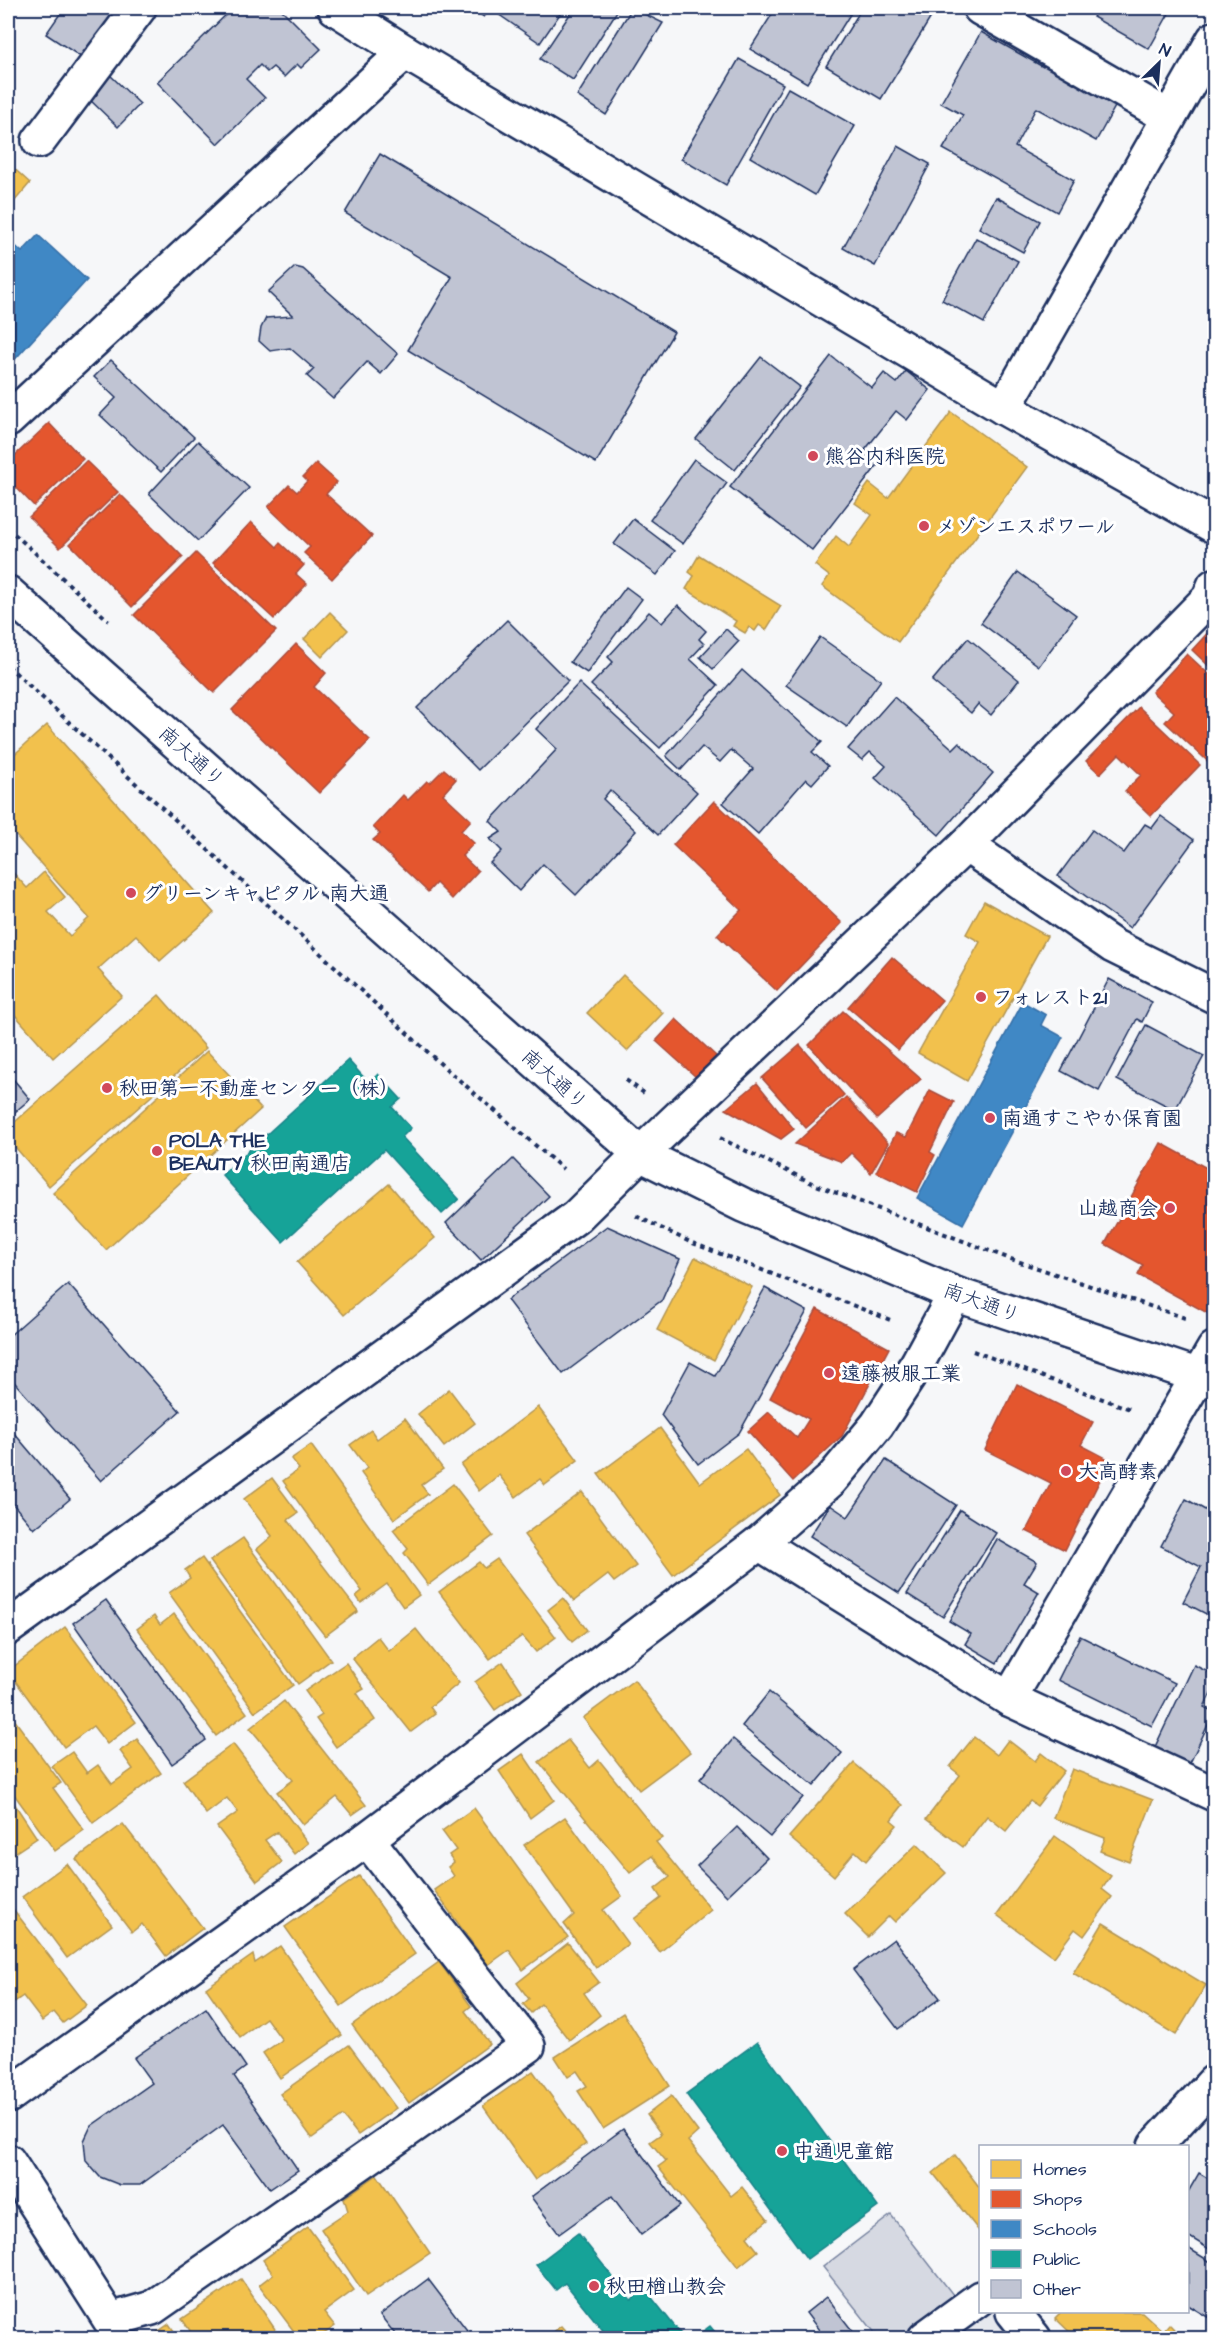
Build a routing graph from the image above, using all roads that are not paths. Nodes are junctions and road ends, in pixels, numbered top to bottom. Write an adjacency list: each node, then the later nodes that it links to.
1 (139, 8): 7 (street)
2 (335, 8): 5 (street)
3 (980, 8): 6 (street)
4 (1215, 39): 6 (street)
5 (405, 52): 8 (street); 9 (street)
6 (1169, 117): 8 (street)
7 (39, 141)
8 (1004, 408): 10 (street)
9 (8, 420)
10 (1215, 525)
11 (1215, 586): 13 (street)
12 (8, 593): 15 (street, 南大通り)
13 (966, 845): 14 (street); 15 (street)
14 (1215, 996)
15 (640, 1154): 16 (street, 南大通り); 19 (street)
16 (955, 1294): 17 (street, 南大通り); 18 (street)
17 (1209, 1369): 20 (street)
18 (759, 1543): 20 (street); 22 (street)
19 (8, 1628)
20 (1010, 1699): 21 (street)
21 (1215, 1794)
22 (367, 1839): 24 (street); 26 (street)
23 (1215, 2082): 25 (street)
24 (8, 2096)
25 (1156, 2145)
26 (8, 2161)
27 (979, 2299): 29 (street)
28 (1014, 2313): 30 (street)
29 (925, 2338)
30 (1034, 2338)

